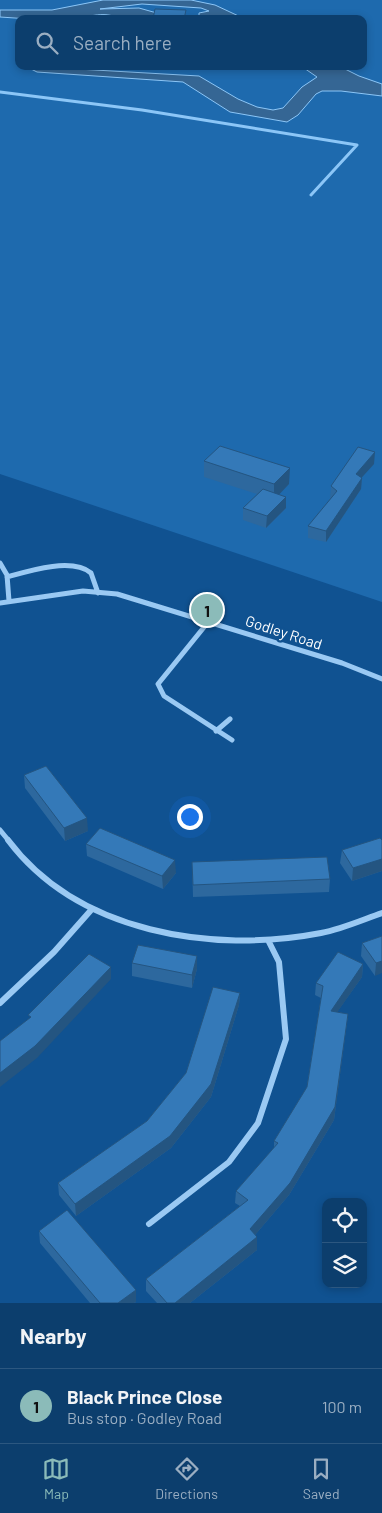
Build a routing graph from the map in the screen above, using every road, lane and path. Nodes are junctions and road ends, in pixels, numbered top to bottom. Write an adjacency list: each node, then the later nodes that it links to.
1 (0, 563): 2 (street)
2 (7, 577): 3 (street); 4 (street)
3 (98, 592): 4 (street, Godley Road); 6 (street, Godley Road)
4 (9, 601): 5 (street, Godley Road)
5 (0, 603)
6 (208, 621): 7 (street, Godley Road); 9 (street)
7 (382, 679)
8 (230, 719): 9 (street)
9 (216, 731): 10 (street)
10 (232, 740)
11 (0, 830): 12 (street)
12 (92, 909): 14 (street); 15 (street)
13 (382, 914): 14 (street)
14 (268, 940): 16 (street)
15 (0, 1002)
16 (149, 1224)

